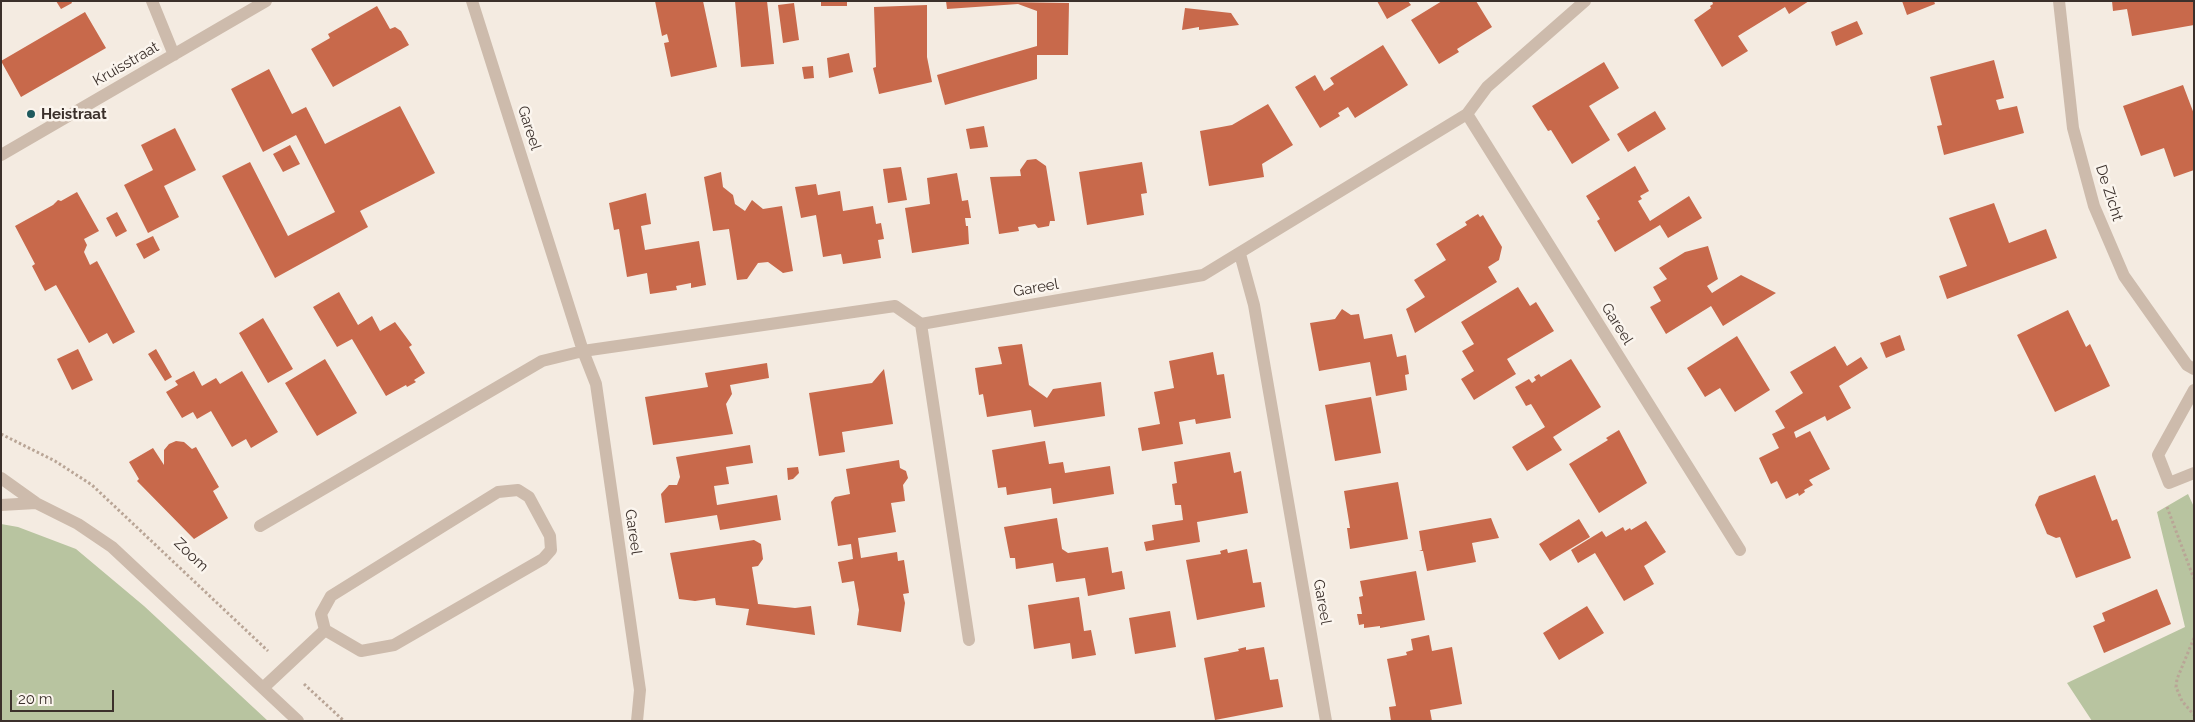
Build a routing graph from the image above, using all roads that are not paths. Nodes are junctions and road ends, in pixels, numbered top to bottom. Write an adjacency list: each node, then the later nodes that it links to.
1 (152, 1): 6 (street)
2 (266, 1): 6 (street, Kruisstraat)
3 (472, 1): 11 (street, Gareel)
4 (1585, 1): 7 (street, Gareel)
5 (2059, 1): 12 (street, De Zicht)
6 (174, 56): 8 (street, Kruisstraat)
7 (1467, 114): 9 (street, Gareel); 19 (street, Gareel)
8 (1, 155)
9 (1240, 254): 10 (street, Gareel); 25 (street, Gareel)
10 (921, 324): 11 (street); 21 (street)
11 (582, 351): 18 (street); 24 (street, Gareel)
12 (2194, 369)
13 (2194, 390): 14 (street)
14 (2194, 474)
15 (1, 478): 16 (street)
16 (36, 503): 17 (street); 22 (street)
17 (1, 505)
18 (260, 526)
19 (1740, 550)
20 (325, 630): 20 (street); 22 (street)
21 (969, 640)
22 (263, 688): 23 (street)
23 (298, 721)
24 (637, 721)
25 (1326, 721)

